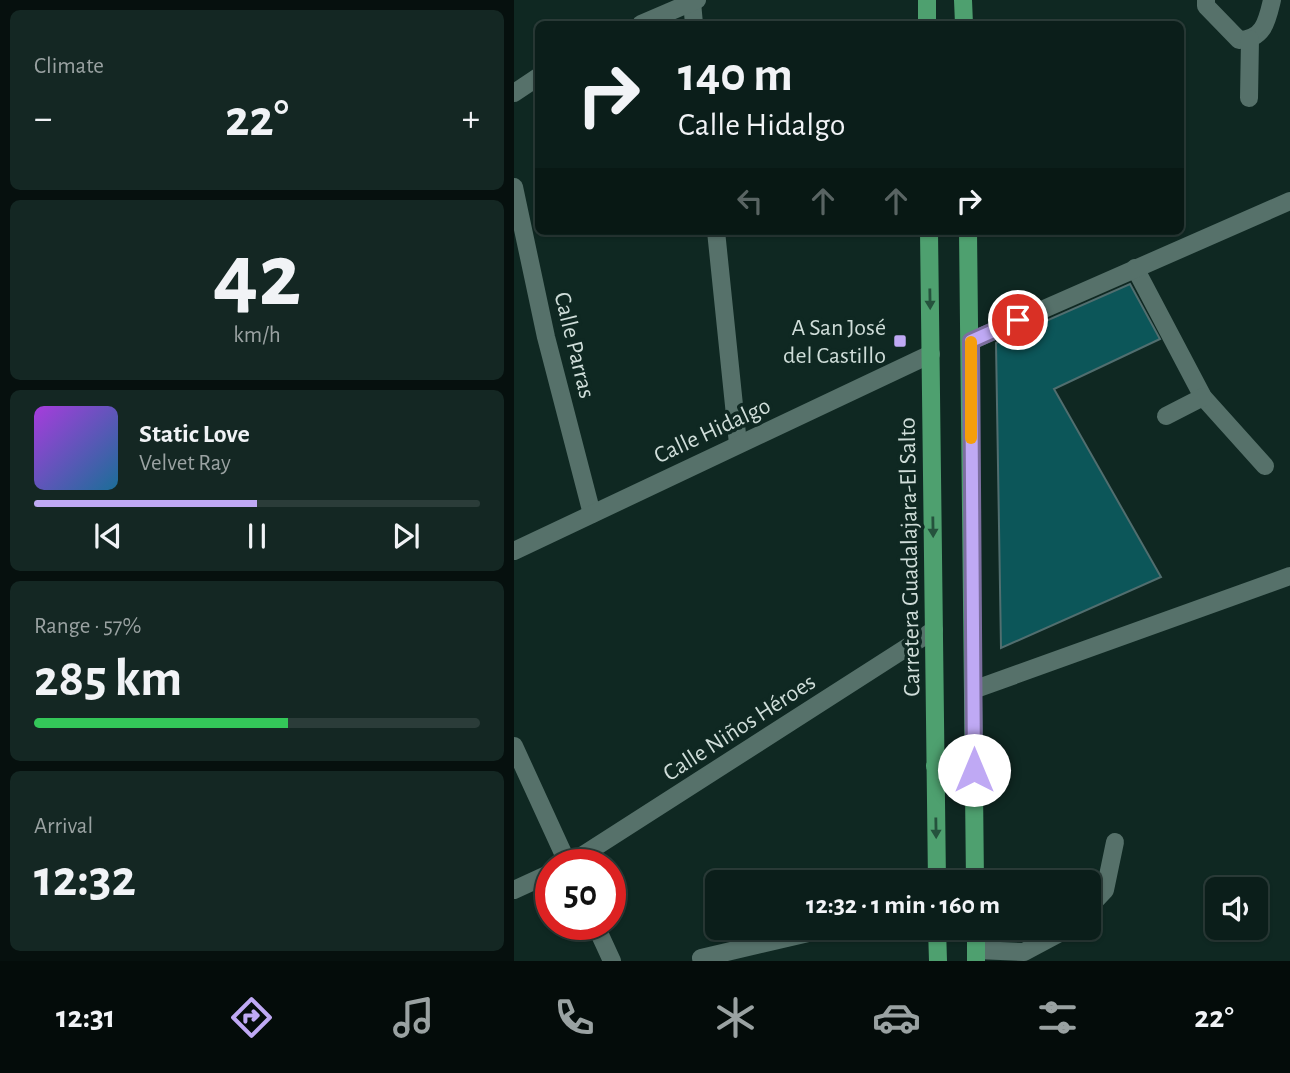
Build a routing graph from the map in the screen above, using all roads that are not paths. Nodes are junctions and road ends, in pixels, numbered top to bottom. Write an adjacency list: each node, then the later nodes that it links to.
1 (927, 0): 8 (main road)
2 (963, 0): 9 (main road)
3 (1206, 0): 10 (street)
4 (1272, 0): 10 (street)
5 (695, 1): 6 (street); 7 (street)
6 (648, 21)
7 (694, 21)
8 (927, 21)
9 (964, 21)
10 (1250, 40): 13 (street)
11 (535, 79): 12 (street)
12 (514, 93)
13 (1249, 98)
14 (514, 187): 26 (street, Calle Parras)
15 (1289, 201): 19 (street)
16 (716, 235): 24 (street)
17 (929, 235): 21 (main road, Carretera Guadalajara-El Salto, one-way to 21)
18 (968, 235): 20 (main road)
19 (1135, 268): 20 (street); 22 (street)
20 (971, 341): 30 (main road)
21 (931, 354): 24 (street, Calle Hidalgo); 29 (main road, Carretera Guadalajara-El Salto, one-way to 29)
22 (1203, 397): 23 (street); 25 (street)
23 (1166, 416)
24 (738, 444): 26 (street, Calle Hidalgo)
25 (1265, 466)
26 (592, 514): 27 (street, Calle Hidalgo)
27 (514, 551)
28 (1289, 576): 30 (street)
29 (934, 630): 32 (main road, Carretera Guadalajara-El Salto); 36 (street, Calle Niños Héroes)
30 (974, 690): 33 (main road)
31 (514, 746): 35 (street)
32 (936, 766): 33 (main road); 37 (main road, Carretera Guadalajara-El Salto, one-way to 37)
33 (974, 770): 38 (main road)
34 (1115, 842): 41 (street)
35 (562, 849)
36 (592, 849)
37 (937, 870)
38 (975, 870)
39 (535, 880): 40 (street)
40 (514, 890)
41 (1101, 894)
42 (602, 940): 48 (street)
43 (778, 940): 47 (street)
44 (938, 940): 49 (main road)
45 (1046, 940): 46 (street)
46 (976, 956)
47 (701, 958)
48 (612, 961)
49 (938, 961)

